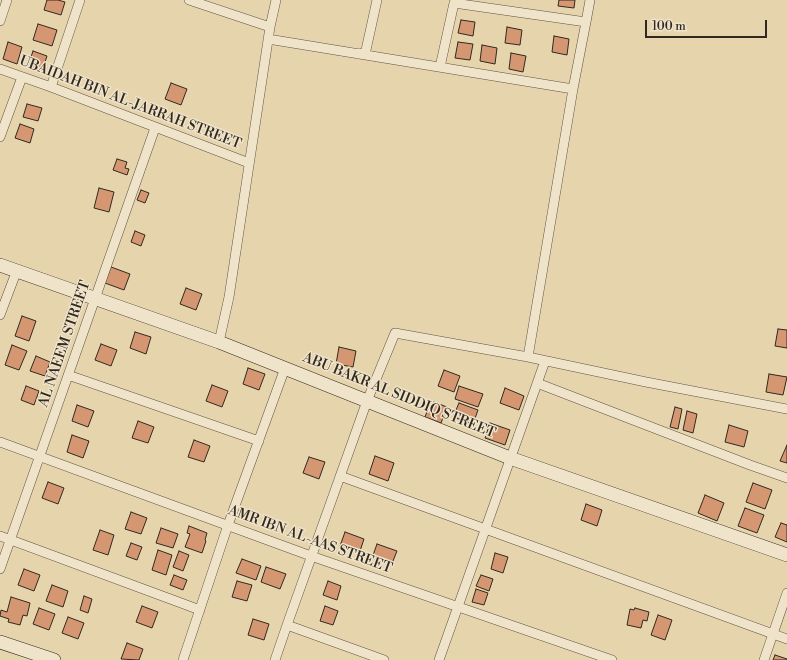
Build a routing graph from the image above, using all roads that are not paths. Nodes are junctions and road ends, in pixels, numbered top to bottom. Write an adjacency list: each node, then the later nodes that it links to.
1 (8, 0): 8 (street)
2 (80, 0): 15 (street)
3 (189, 0): 10 (street)
4 (276, 0): 10 (street)
5 (377, 0): 11 (street)
6 (590, 0): 9 (street)
7 (454, 1): 9 (street); 12 (street)
8 (0, 21)
9 (586, 22): 16 (street)
10 (270, 28): 11 (street)
11 (272, 39): 12 (street); 19 (street)
12 (440, 67): 16 (street)
13 (0, 69): 14 (street, UBAIDAH BIN AL-JARRAH STREET)
14 (22, 77): 15 (street, UBAIDAH BIN AL-JARRAH STREET); 18 (street)
15 (51, 87): 17 (street, UBAIDAH BIN AL-JARRAH STREET)
16 (573, 88): 25 (street)
17 (155, 128): 19 (street, UBAIDAH BIN AL-JARRAH STREET); 22 (street, AL NAEEM STREET)
18 (0, 137)
19 (249, 163): 24 (street)
20 (0, 264): 21 (street, ABU BAKR AL SIDDIQ STREET)
21 (16, 270): 22 (street, ABU BAKR AL SIDDIQ STREET); 23 (street)
22 (95, 298): 24 (street, ABU BAKR AL SIDDIQ STREET); 28 (street, AL NAEEM STREET)
23 (0, 315)
24 (219, 342): 27 (street, ABU BAKR AL SIDDIQ STREET)
25 (528, 358): 26 (street); 30 (street)
26 (545, 361): 29 (street); 31 (street)
27 (285, 368): 30 (street, ABU BAKR AL SIDDIQ STREET); 32 (street)
28 (68, 375): 32 (street); 34 (street, AL NAEEM STREET)
29 (536, 383): 35 (street); 37 (street)
30 (367, 401): 35 (street, ABU BAKR AL SIDDIQ STREET); 36 (street)
31 (787, 409)
32 (259, 441): 38 (street)
33 (0, 442): 34 (street, AMR IBN AL-AAS STREET)
34 (40, 456): 38 (street, AMR IBN AL-AAS STREET); 41 (street, AL NAEEM STREET)
35 (510, 458): 39 (street); 42 (street, ABU BAKR AL SIDDIQ STREET)
36 (340, 476): 39 (street); 43 (street)
37 (787, 478)
38 (228, 525): 43 (street, AMR IBN AL-AAS STREET); 47 (street)
39 (485, 528): 46 (street); 49 (street)
40 (0, 536): 41 (street)
41 (10, 540): 44 (street, AL NAEEM STREET); 47 (street)
42 (787, 554)
43 (311, 556): 46 (street, AMR IBN AL-AAS STREET); 48 (street)
44 (0, 569)
45 (787, 592): 49 (street)
46 (457, 607): 56 (street); 57 (street); 58 (street, AMR IBN AL-AAS STREET)
47 (200, 610): 53 (street)
48 (286, 625): 54 (street); 55 (street)
49 (773, 634): 50 (street); 59 (street)
50 (787, 640)
51 (0, 642): 52 (street)
52 (47, 659)
53 (183, 660)
54 (275, 660)
55 (384, 660)
56 (439, 660)
57 (600, 660)
58 (612, 660)
59 (764, 660)

